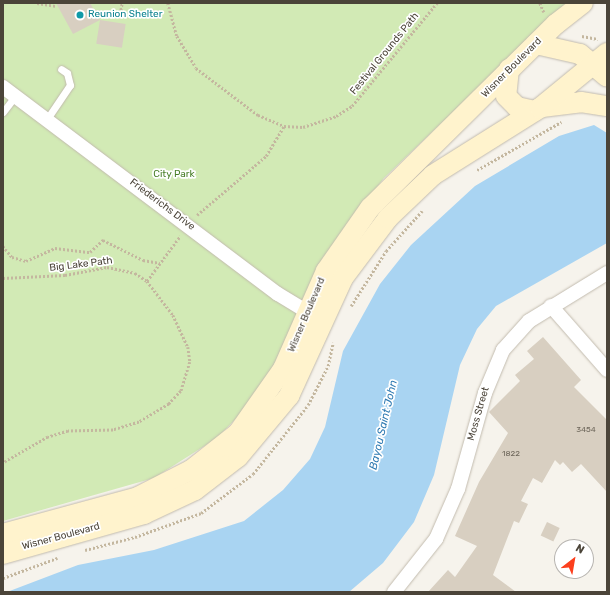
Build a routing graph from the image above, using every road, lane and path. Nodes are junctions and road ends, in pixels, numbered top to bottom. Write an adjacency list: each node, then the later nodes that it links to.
1 (37, 3): 6 (path)
2 (122, 3): 7 (path)
3 (168, 3): 18 (path, Festival Grounds Path)
4 (438, 3): 18 (path, Festival Grounds Path)
5 (583, 3): 8 (street, Wisner Boulevard)
6 (57, 6)
7 (95, 11)
8 (536, 44): 9 (street); 11 (street, Wisner Boulevard)
9 (602, 65): 15 (street, Wisner Boulevard)
10 (61, 69): 17 (lane)
11 (509, 69): 15 (street); 26 (street, Wisner Boulevard)
12 (3, 87): 13 (street, Friederichs Drive)
13 (15, 96): 16 (lane); 17 (street, Friederichs Drive)
14 (607, 106): 15 (street)
15 (538, 109): 26 (street, Wisner Boulevard)
16 (3, 112)
17 (47, 119): 19 (street, Friederichs Drive)
18 (284, 126): 19 (path)
19 (188, 225): 21 (path); 26 (street, Friederichs Drive)
20 (3, 246): 21 (path)
21 (160, 264): 24 (path)
22 (607, 273): 25 (street, Moss Street)
23 (3, 278): 24 (path, Big Lake Path)
24 (148, 281): 28 (path, Big Lake Path)
25 (550, 306): 27 (street); 31 (street, Moss Street)
26 (315, 317): 29 (street, Wisner Boulevard); 30 (street, Wisner Boulevard)
27 (607, 370)
28 (3, 463)
29 (3, 534)
30 (3, 554)
31 (394, 592)

